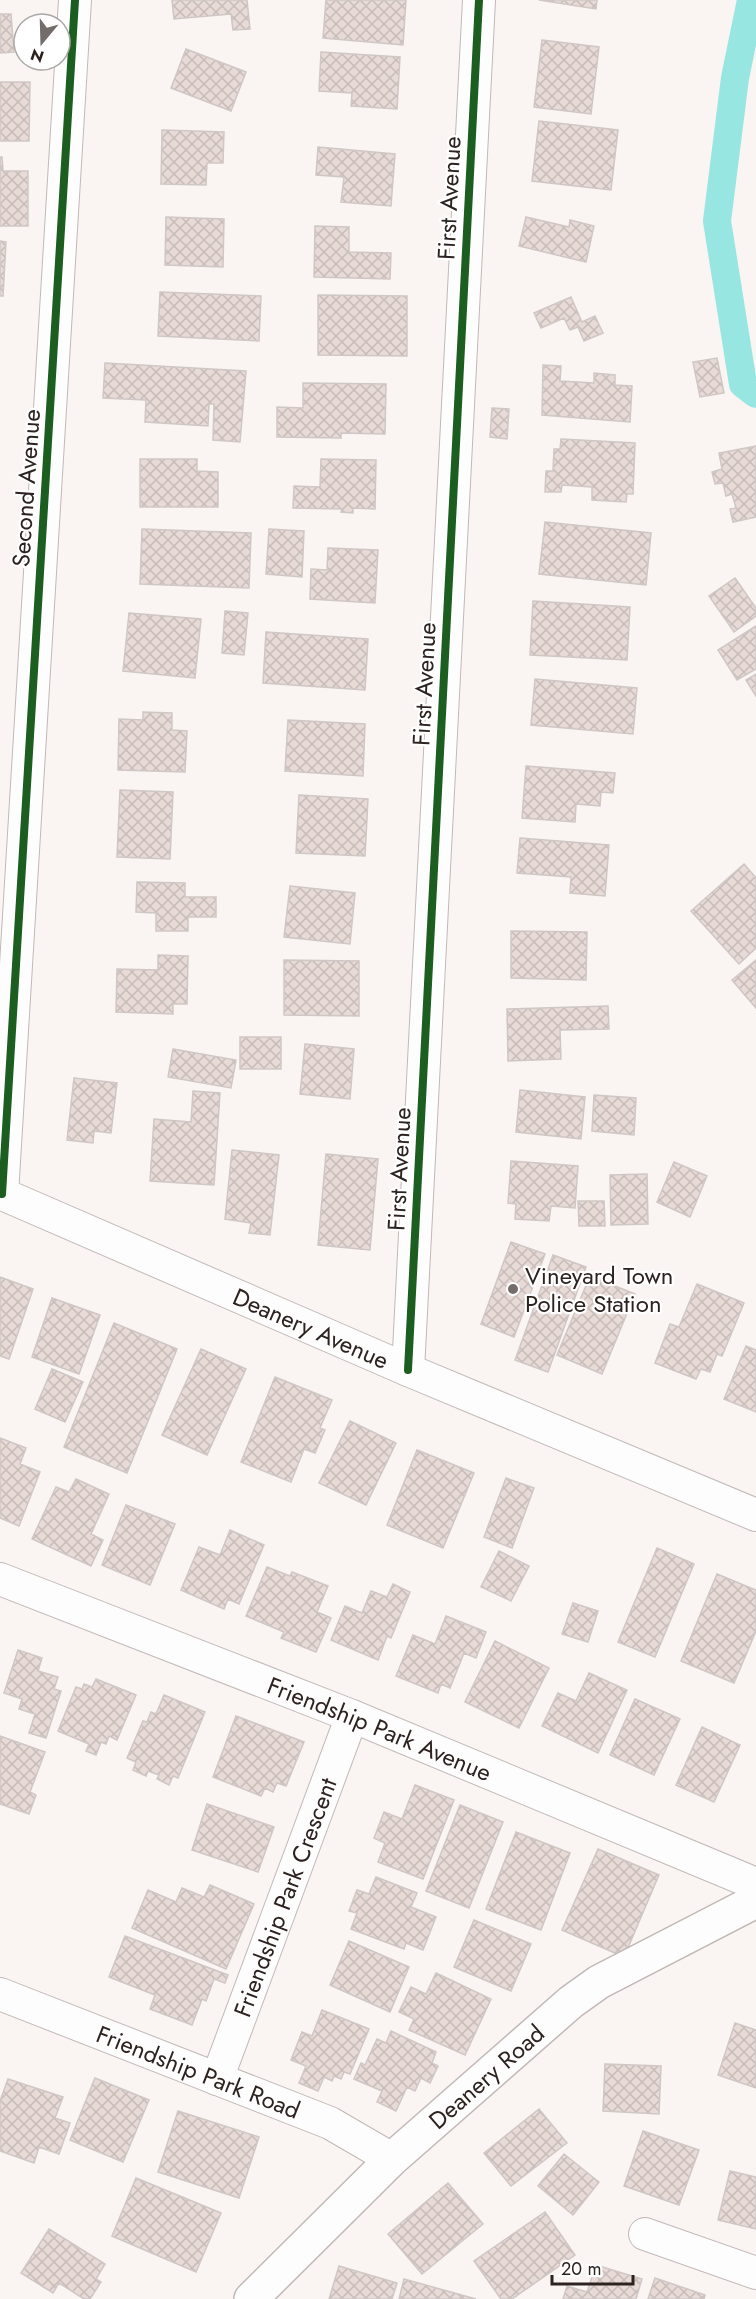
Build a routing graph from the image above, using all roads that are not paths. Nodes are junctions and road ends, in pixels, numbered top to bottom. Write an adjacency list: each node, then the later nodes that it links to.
1 (75, 0): 3 (street, Second Avenue)
2 (479, 0): 4 (street, First Avenue)
3 (1, 1194): 4 (street, Deanery Avenue)
4 (408, 1370): 5 (street, Deanery Avenue)
5 (756, 1515)
6 (0, 1579): 7 (street, Friendship Park Avenue)
7 (352, 1716): 8 (street, Friendship Park Avenue); 11 (street, Friendship Park Crescent)
8 (756, 1884)
9 (756, 1901): 12 (street, Deanery Road)
10 (0, 1994): 11 (street, Friendship Park Road)
11 (217, 2079): 12 (street, Friendship Park Road)
12 (392, 2159): 15 (street, Deanery Road)
13 (645, 2234): 14 (street)
14 (756, 2273)
15 (251, 2299)

